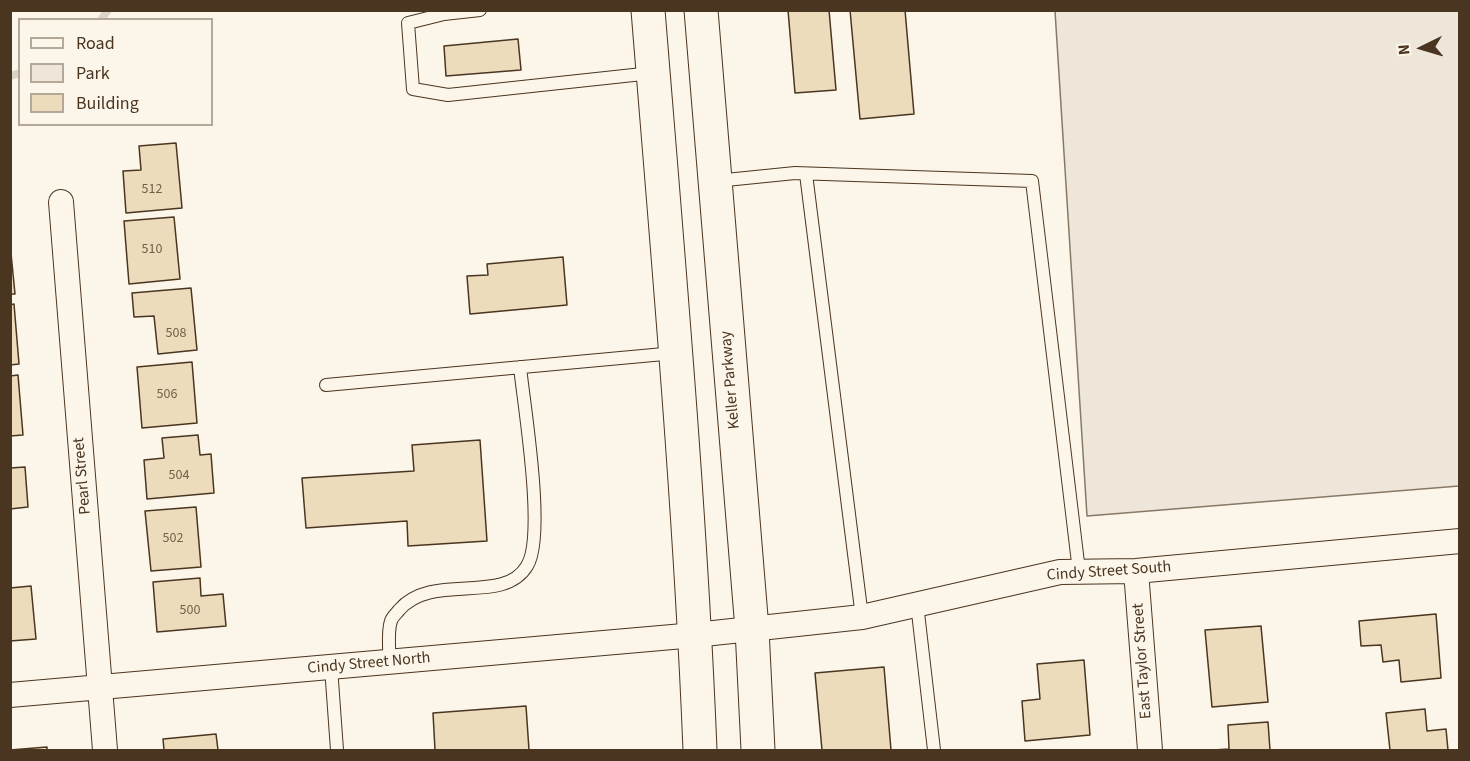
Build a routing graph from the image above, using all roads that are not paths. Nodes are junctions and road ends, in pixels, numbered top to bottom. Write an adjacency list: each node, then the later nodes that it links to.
1 (480, 10): 4 (lane)
2 (648, 10): 4 (main road, Keller Parkway)
3 (701, 10): 6 (main road, Keller Parkway)
4 (653, 73): 8 (main road, Keller Parkway)
5 (806, 174): 6 (lane); 13 (lane); 15 (lane)
6 (715, 181): 16 (main road, Keller Parkway)
7 (61, 202): 19 (street, Pearl Street)
8 (676, 353): 9 (lane); 16 (main road, Keller Parkway)
9 (520, 367): 10 (lane); 17 (lane)
10 (326, 386)
11 (1460, 541): 12 (street, Cindy Street South)
12 (1136, 570): 13 (street, Cindy Street South); 26 (street, East Taylor Street)
13 (1079, 571): 14 (street, Cindy Street South)
14 (917, 604): 15 (street, Cindy Street South); 25 (lane)
15 (862, 617): 16 (street, Cindy Street South)
16 (724, 632): 17 (street, Cindy Street North); 23 (main road, Keller Parkway); 24 (main road, Keller Parkway)
17 (389, 662): 18 (street, Cindy Street North)
18 (331, 667): 19 (street, Cindy Street North); 22 (lane)
19 (100, 688): 20 (street, Cindy Street North); 21 (street, Pearl Street)
20 (10, 694)
21 (105, 750)
22 (337, 750)
23 (700, 750)
24 (758, 750)
25 (934, 750)
26 (1150, 750)

